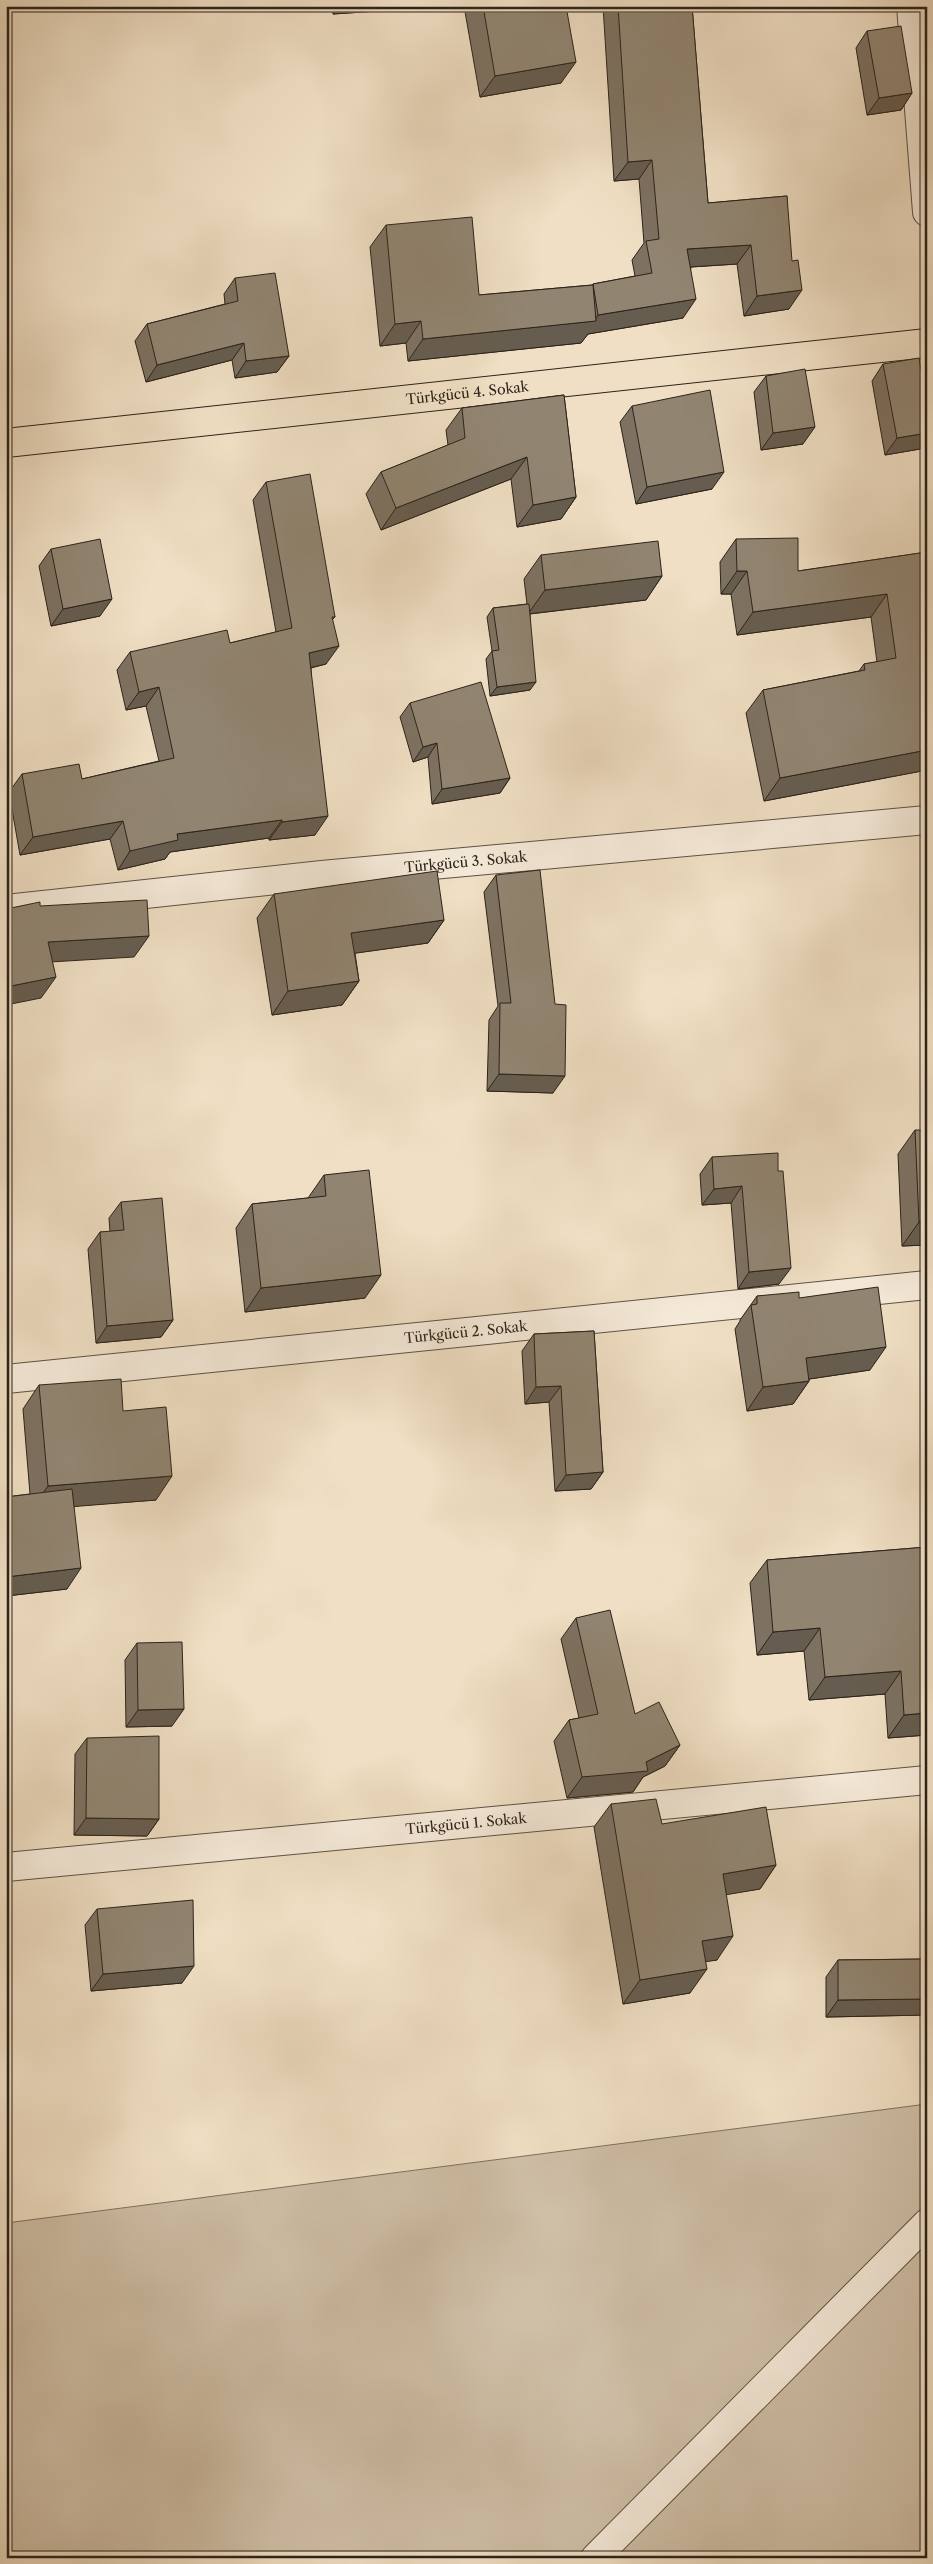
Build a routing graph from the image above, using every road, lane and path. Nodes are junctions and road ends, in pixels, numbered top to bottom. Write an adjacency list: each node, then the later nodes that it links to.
1 (912, 6): 2 (street)
2 (927, 212)
3 (927, 343): 4 (main road, Türkgücü 4. Sokak)
4 (6, 443)
5 (927, 820): 6 (street, Türkgücü 3. Sokak)
6 (6, 909)
7 (927, 1285): 8 (street, Türkgücü 2. Sokak)
8 (6, 1379)
9 (927, 1780): 10 (street, Türkgücü 1. Sokak)
10 (6, 1867)
11 (927, 2223): 12 (street)
12 (595, 2558)

